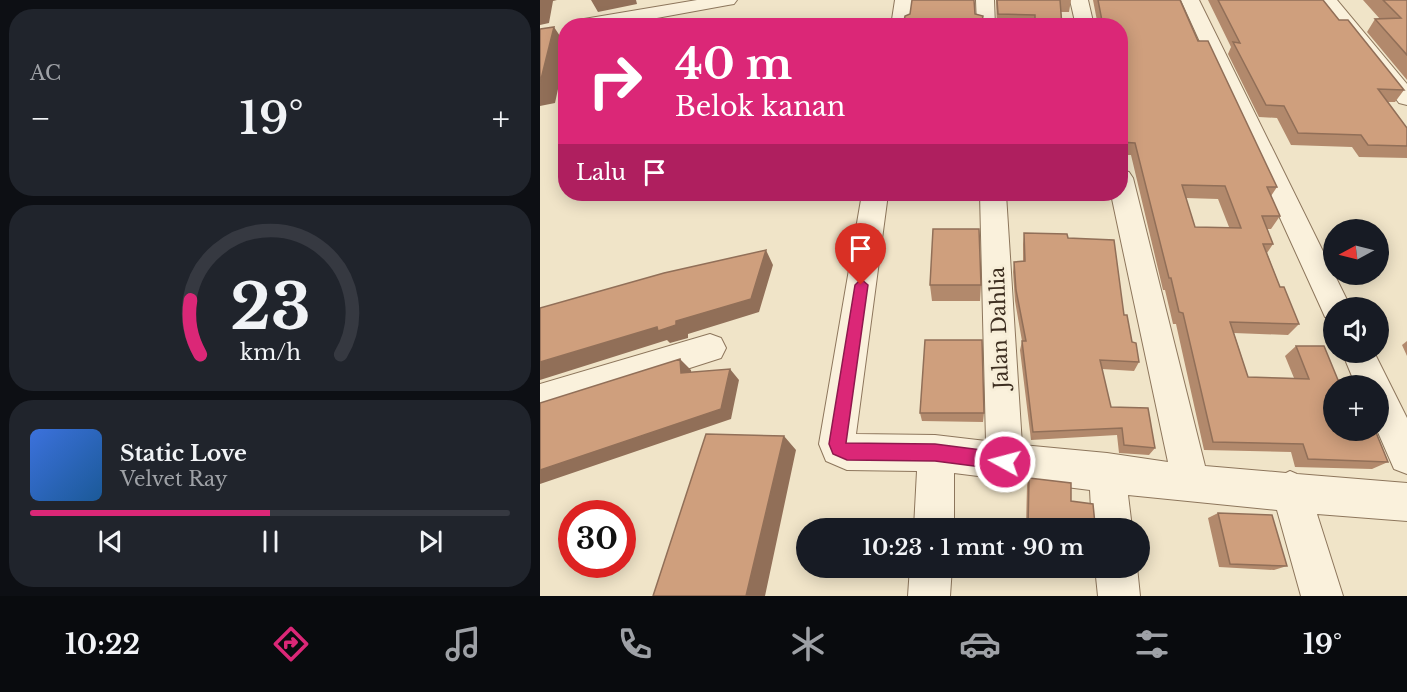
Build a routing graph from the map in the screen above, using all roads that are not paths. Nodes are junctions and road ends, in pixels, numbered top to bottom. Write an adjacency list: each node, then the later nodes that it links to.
1 (728, 0): 7 (street)
2 (904, 0): 9 (street)
3 (985, 0): 10 (street)
4 (1079, 0): 11 (street)
5 (1190, 0): 16 (street)
6 (1328, 0): 12 (street)
7 (666, 6): 8 (street)
8 (613, 18)
9 (901, 18)
10 (986, 18)
11 (1083, 18)
12 (1407, 98)
13 (874, 201): 20 (street)
14 (993, 201): 22 (street, Jalan Dahlia)
15 (1125, 201): 24 (street)
16 (1331, 297)
17 (710, 348): 18 (street)
18 (540, 400)
19 (1389, 419): 21 (street)
20 (935, 453): 22 (street); 27 (street)
21 (1407, 456)
22 (1005, 462): 23 (street)
23 (1107, 472): 24 (street); 28 (street)
24 (1191, 484): 25 (street)
25 (1290, 490): 26 (street); 33 (street)
26 (1407, 502)
27 (934, 518)
28 (1111, 518)
29 (930, 578): 31 (street)
30 (1117, 578): 32 (street)
31 (929, 596)
32 (1119, 596)
33 (1322, 596)

